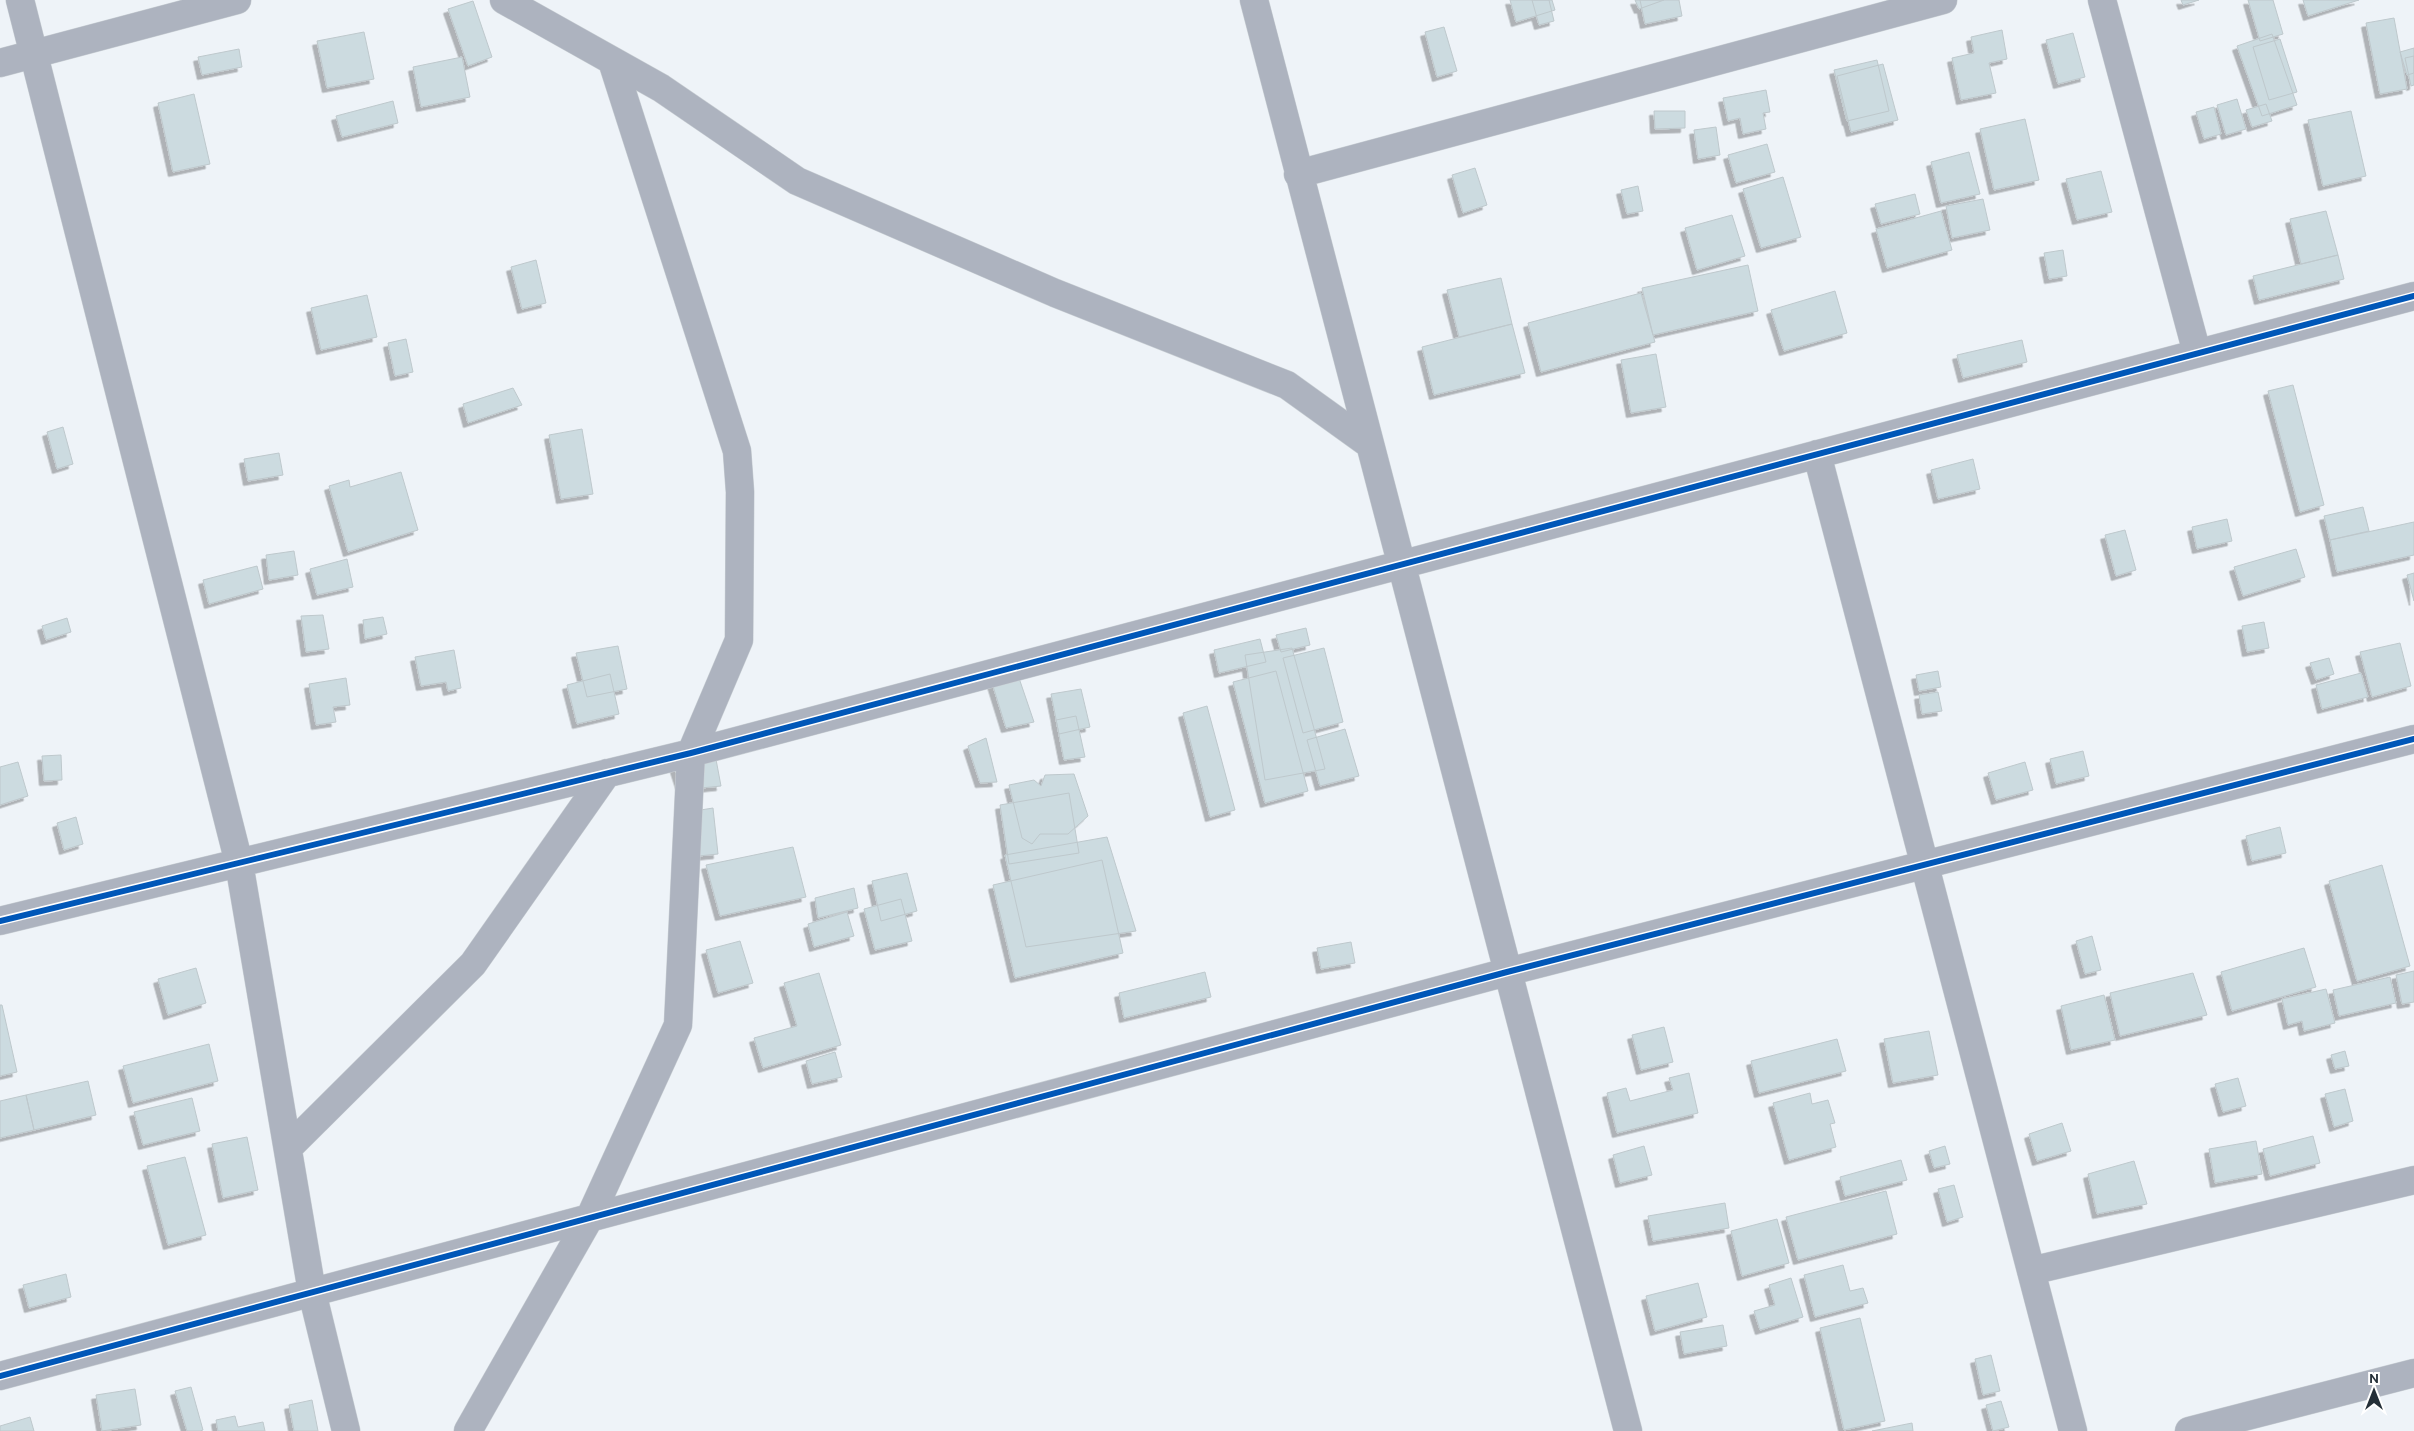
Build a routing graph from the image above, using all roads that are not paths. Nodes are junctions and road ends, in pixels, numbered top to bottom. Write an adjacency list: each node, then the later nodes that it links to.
1 (20, 0): 7 (street)
2 (237, 0): 7 (street)
3 (504, 0): 8 (street)
4 (1254, 0): 10 (street)
5 (1943, 0): 10 (street)
6 (2102, 0): 12 (street)
7 (35, 54): 9 (street); 19 (street)
8 (612, 61): 13 (street); 17 (street)
9 (0, 63)
10 (1298, 174): 13 (street)
11 (2414, 296): 12 (street)
12 (2197, 353): 14 (street)
13 (1369, 444): 15 (street)
14 (1817, 454): 15 (street); 20 (street)
15 (1400, 564): 17 (street); 22 (street)
16 (2414, 739): 20 (street)
17 (691, 752): 18 (street); 25 (street)
18 (608, 773): 19 (street); 23 (street)
19 (239, 863): 21 (street); 23 (street)
20 (1924, 865): 22 (street); 26 (street)
21 (0, 921)
22 (1507, 972): 25 (street); 32 (street)
23 (288, 1148): 27 (street)
24 (2414, 1180): 26 (street)
25 (590, 1217): 27 (street); 31 (street)
26 (2031, 1271): 33 (street)
27 (312, 1292): 29 (street); 30 (street)
28 (2414, 1374): 34 (street)
29 (0, 1376)
30 (346, 1431)
31 (468, 1431)
32 (1628, 1431)
33 (2073, 1431)
34 (2189, 1431)

